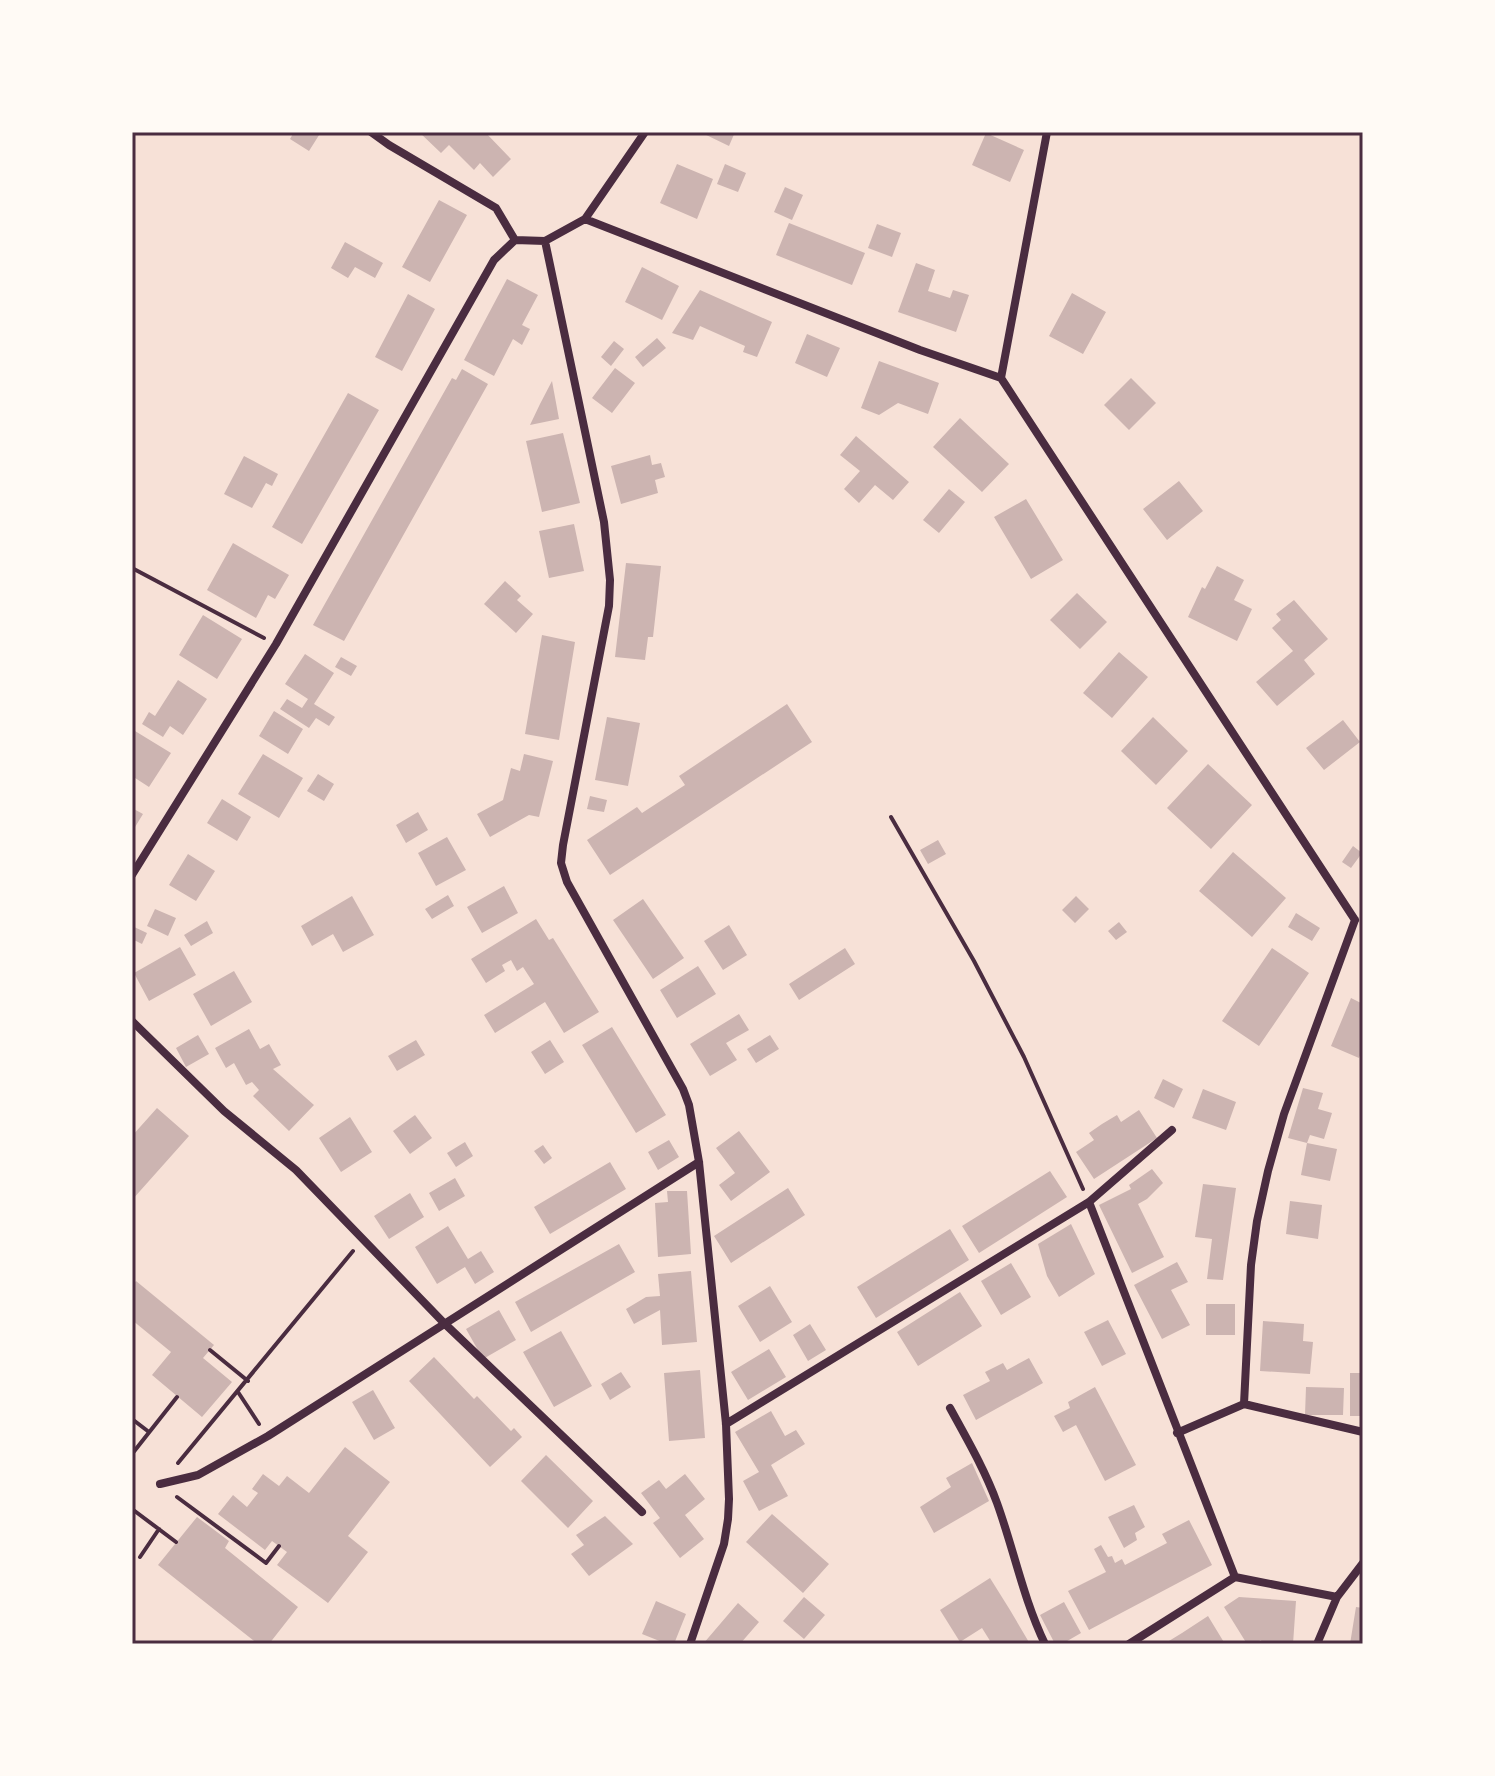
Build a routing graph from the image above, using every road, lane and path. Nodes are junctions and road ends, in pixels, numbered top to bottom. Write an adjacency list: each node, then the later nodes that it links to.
1 (371, 132): 5 (street)
2 (645, 132): 4 (street)
3 (1047, 132): 7 (street)
4 (585, 219): 6 (street); 7 (street)
5 (515, 240): 6 (street); 9 (street)
6 (545, 241): 15 (street)
7 (1001, 378): 12 (street)
8 (132, 568): 9 (path)
9 (276, 644): 11 (street)
10 (891, 817): 16 (path)
11 (132, 875)
12 (1359, 917): 23 (street)
13 (132, 1021): 17 (street)
14 (1172, 1130): 16 (street)
15 (699, 1162): 18 (street); 27 (street)
16 (1089, 1202): 27 (street); 30 (street)
17 (362, 1240): 18 (street); 20 (path)
18 (444, 1323): 33 (street); 35 (street)
19 (210, 1350): 20 (path)
20 (248, 1381): 21 (path)
21 (238, 1392): 26 (path); 31 (path)
22 (177, 1397): 28 (path)
23 (1244, 1404): 29 (street); 30 (street)
24 (950, 1408): 44 (street)
25 (132, 1419): 28 (path)
26 (258, 1421)
27 (726, 1424): 43 (street)
28 (149, 1432): 32 (path)
29 (1363, 1432)
30 (1177, 1433): 41 (street)
31 (201, 1437)
32 (132, 1454)
33 (160, 1484): 38 (path)
34 (132, 1509): 36 (path)
35 (642, 1512)
36 (159, 1529): 37 (path); 39 (path)
37 (176, 1542)
38 (279, 1546)
39 (140, 1557)
40 (1363, 1563): 42 (street)
41 (1235, 1577): 42 (street); 45 (street)
42 (1337, 1597): 46 (street)
43 (690, 1644)
44 (1045, 1644)
45 (1129, 1644)
46 (1317, 1644)

